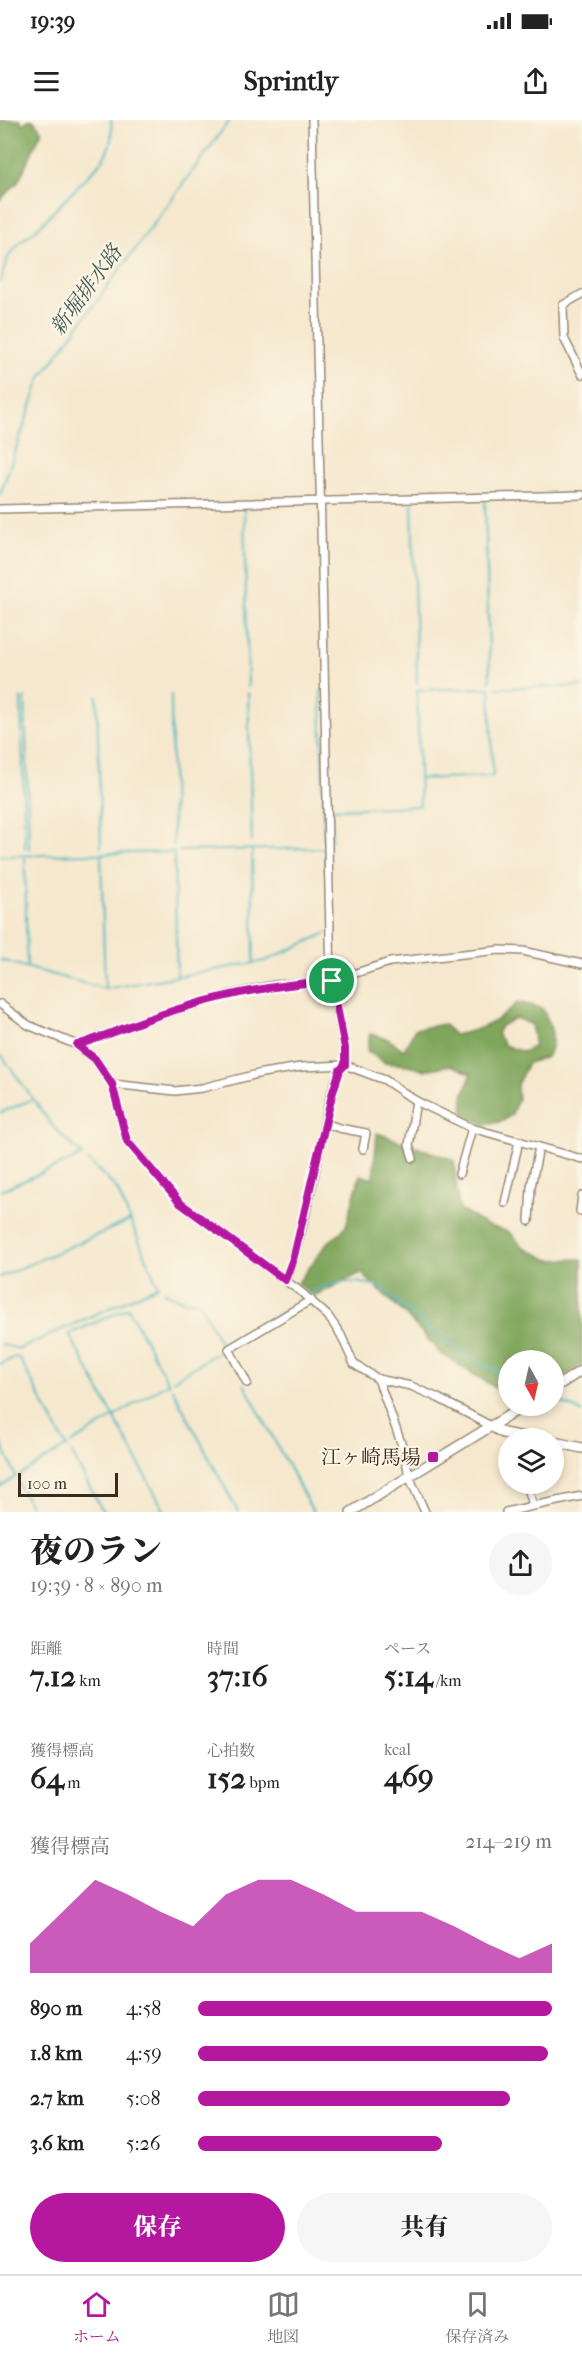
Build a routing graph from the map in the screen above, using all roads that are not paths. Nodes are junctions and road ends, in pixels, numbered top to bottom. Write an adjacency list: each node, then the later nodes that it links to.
1 (312, 120): 5 (street)
2 (582, 294): 3 (street)
3 (582, 374)
4 (582, 495): 5 (street)
5 (320, 502): 6 (street); 8 (street)
6 (1, 509)
7 (582, 965): 8 (street)
8 (332, 981): 10 (street); 11 (street)
9 (0, 1004): 10 (street)
10 (77, 1045): 12 (street)
11 (345, 1065): 12 (street); 13 (street); 14 (street)
12 (112, 1084): 26 (street)
13 (416, 1101): 15 (street); 19 (street)
14 (325, 1123): 18 (street); 26 (street)
15 (472, 1128): 16 (street); 21 (street)
16 (519, 1141): 17 (street); 23 (street)
17 (539, 1147): 20 (street); 25 (street)
18 (363, 1149)
19 (413, 1158)
20 (582, 1159)
21 (459, 1174)
22 (582, 1196): 24 (street)
23 (505, 1203)
24 (580, 1210)
25 (529, 1221)
26 (285, 1280): 27 (street)
27 (311, 1300): 29 (street); 31 (street)
28 (582, 1370): 30 (main road)
29 (378, 1379): 33 (street); 37 (street)
30 (564, 1382)
31 (247, 1383)
32 (508, 1416): 33 (main road)
33 (491, 1426): 34 (main road); 37 (main road)
34 (498, 1429)
35 (564, 1445): 36 (main road)
36 (582, 1448)
37 (409, 1476): 42 (main road); 43 (street)
38 (530, 1494): 41 (street)
39 (582, 1496): 40 (street)
40 (548, 1504): 41 (street); 45 (street)
41 (533, 1506): 44 (street)
42 (351, 1512)
43 (425, 1512)
44 (506, 1512)
45 (550, 1512)

